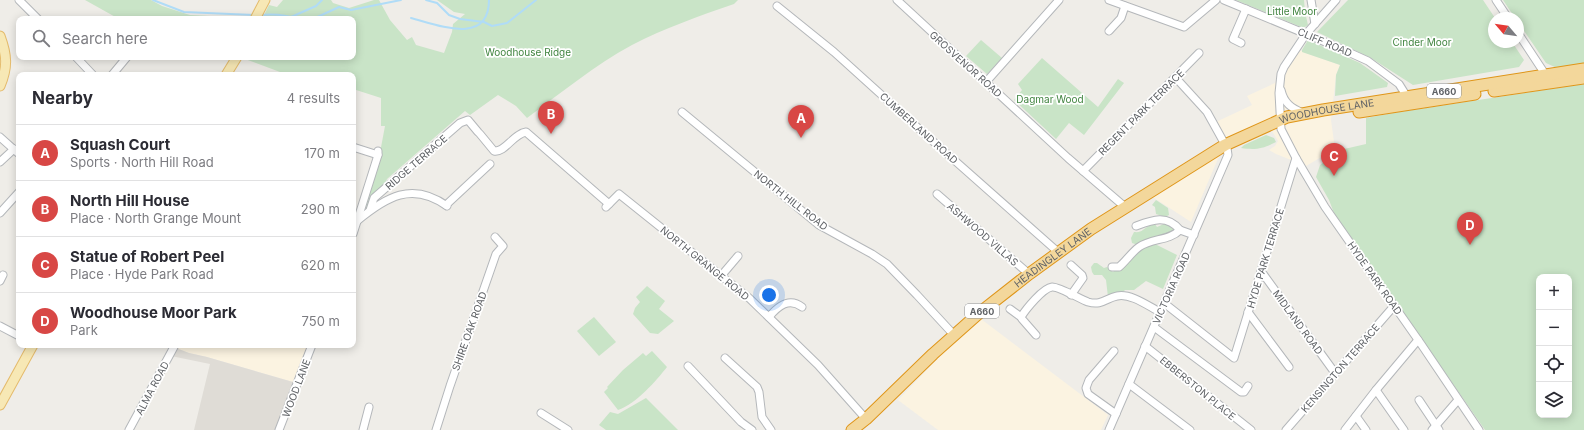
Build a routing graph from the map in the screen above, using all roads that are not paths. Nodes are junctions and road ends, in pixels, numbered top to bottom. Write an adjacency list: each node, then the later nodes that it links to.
1 (19, 0): 16 (street)
2 (265, 0): 15 (main road)
3 (897, 0): 35 (street, GROSVENOR ROAD)
4 (1059, 0): 35 (street)
5 (1109, 0): 12 (street)
6 (1216, 0): 12 (street)
7 (1224, 0): 13 (street, CLIFF ROAD)
8 (1311, 0): 17 (street)
9 (1336, 0): 17 (street)
10 (1496, 0): 14 (street)
11 (778, 6): 61 (street, CUMBERLAND ROAD)
12 (1125, 6): 18 (street)
13 (1246, 9): 19 (street, CLIFF ROAD); 22 (street)
14 (1504, 12)
15 (257, 15)
16 (35, 16)
17 (1315, 24): 19 (street)
18 (1109, 31)
19 (1306, 34): 36 (street); 37 (street, CLIFF ROAD)
20 (0, 36): 34 (main road)
21 (1524, 42): 33 (street)
22 (1241, 43)
23 (1199, 53): 31 (street, REGENT PARK TERRACE)
24 (79, 60): 28 (street)
25 (125, 60): 29 (street)
26 (235, 60): 30 (main road)
27 (1584, 69): 33 (highway, WOODHOUSE LANE / A660)
28 (89, 72)
29 (115, 72)
30 (228, 72)
31 (1175, 77): 42 (street); 48 (street, REGENT PARK TERRACE)
32 (1584, 78): 33 (highway, WOODHOUSE LANE / A660)
33 (1550, 79): 37 (highway, WOODHOUSE LANE / A660)
34 (1, 81)
35 (986, 82): 48 (street, GROSVENOR ROAD)
36 (1280, 82): 39 (street); 40 (street)
37 (1409, 100): 39 (highway, WOODHOUSE LANE / A660); 40 (highway, WOODHOUSE LANE / A660)
38 (682, 112): 80 (street, NORTH HILL ROAD)
39 (1304, 114): 40 (highway, WOODHOUSE LANE / A660)
40 (1279, 122): 42 (highway, HEADINGLEY LANE / A660); 45 (street, HYDE PARK ROAD)
41 (0, 137): 44 (street)
42 (1226, 145): 52 (highway, HEADINGLEY LANE / A660); 59 (street, VICTORIA ROAD)
43 (356, 148): 55 (street)
44 (16, 152): 46 (street)
45 (1296, 158): 65 (street, HYDE PARK TERRACE); 70 (street, HYDE PARK ROAD)
46 (0, 162)
47 (490, 164): 53 (street)
48 (1083, 171): 52 (street, GROSVENOR ROAD)
49 (937, 194): 66 (street, ASHWOOD VILLAS)
50 (16, 195): 54 (street)
51 (607, 205): 53 (street, RIDGE TERRACE); 67 (street, NORTH GRANGE ROAD)
52 (1124, 207): 61 (highway, HEADINGLEY LANE / A660)
53 (370, 210): 55 (street)
54 (0, 213)
55 (357, 221): 56 (street)
56 (356, 224)
57 (1136, 226): 58 (street)
58 (1180, 230): 59 (street); 64 (street)
59 (1194, 235): 69 (street, VICTORIA ROAD)
60 (495, 237): 108 (street, SHIRE OAK ROAD)
61 (1058, 252): 66 (highway, HEADINGLEY LANE / A660)
62 (738, 256): 67 (street)
63 (1071, 265): 68 (street)
64 (1112, 267)
65 (1261, 271): 74 (street, HYDE PARK TERRACE); 91 (street, MIDLAND ROAD)
66 (1029, 274): 80 (highway, HEADINGLEY LANE / A660)
67 (720, 276): 75 (street, NORTH GRANGE ROAD)
68 (1072, 295): 73 (street); 76 (street)
69 (1164, 303): 73 (street, VICTORIA ROAD); 74 (street, HYDE PARK TERRACE)
70 (1394, 306): 82 (street, HYDE PARK ROAD); 91 (street, KENSINGTON TERRACE)
71 (802, 307): 75 (street)
72 (1010, 309): 76 (street)
73 (1160, 312): 78 (street, VICTORIA ROAD)
74 (1248, 312): 90 (street)
75 (769, 317): 102 (street, NORTH GRANGE ROAD)
76 (1021, 317): 81 (street)
77 (0, 326): 79 (street)
78 (1154, 327): 83 (street, VICTORIA ROAD); 93 (street)
79 (16, 334)
80 (954, 335): 102 (highway, HEADINGLEY LANE / A660)
81 (1036, 336)
82 (1418, 340): 94 (street); 96 (street, HYDE PARK ROAD)
83 (1145, 346): 92 (street, VICTORIA ROAD); 114 (street, EBBERSTON PLACE)
84 (31, 348): 97 (main road)
85 (173, 348): 105 (street, ALMA ROAD)
86 (311, 348): 106 (street, WOOD LANE)
87 (1114, 351): 100 (street)
88 (725, 358): 111 (street)
89 (688, 366): 110 (street)
90 (1289, 367)
91 (1335, 373): 115 (street, KENSINGTON TERRACE)
92 (1129, 384): 100 (street, VICTORIA ROAD); 113 (street)
93 (1248, 386)
94 (1376, 390): 101 (street); 118 (street)
95 (1419, 400): 103 (street)
96 (1458, 400): 103 (street); 119 (street, HYDE PARK ROAD)
97 (0, 405)
98 (369, 408): 107 (street)
99 (541, 413): 109 (street)
100 (1116, 414): 104 (street, VICTORIA ROAD)
101 (1356, 416): 116 (street); 117 (street)
102 (866, 419): 112 (highway, HEADINGLEY LANE / A660)
103 (1436, 428)
104 (1111, 429)
105 (129, 430)
106 (279, 430)
107 (363, 430)
108 (436, 430)
109 (568, 430)
110 (752, 430)
111 (771, 430)
112 (852, 430)
113 (1190, 430)
114 (1250, 430)
115 (1286, 430)
116 (1345, 430)
117 (1366, 430)
118 (1404, 430)
119 (1479, 430)

